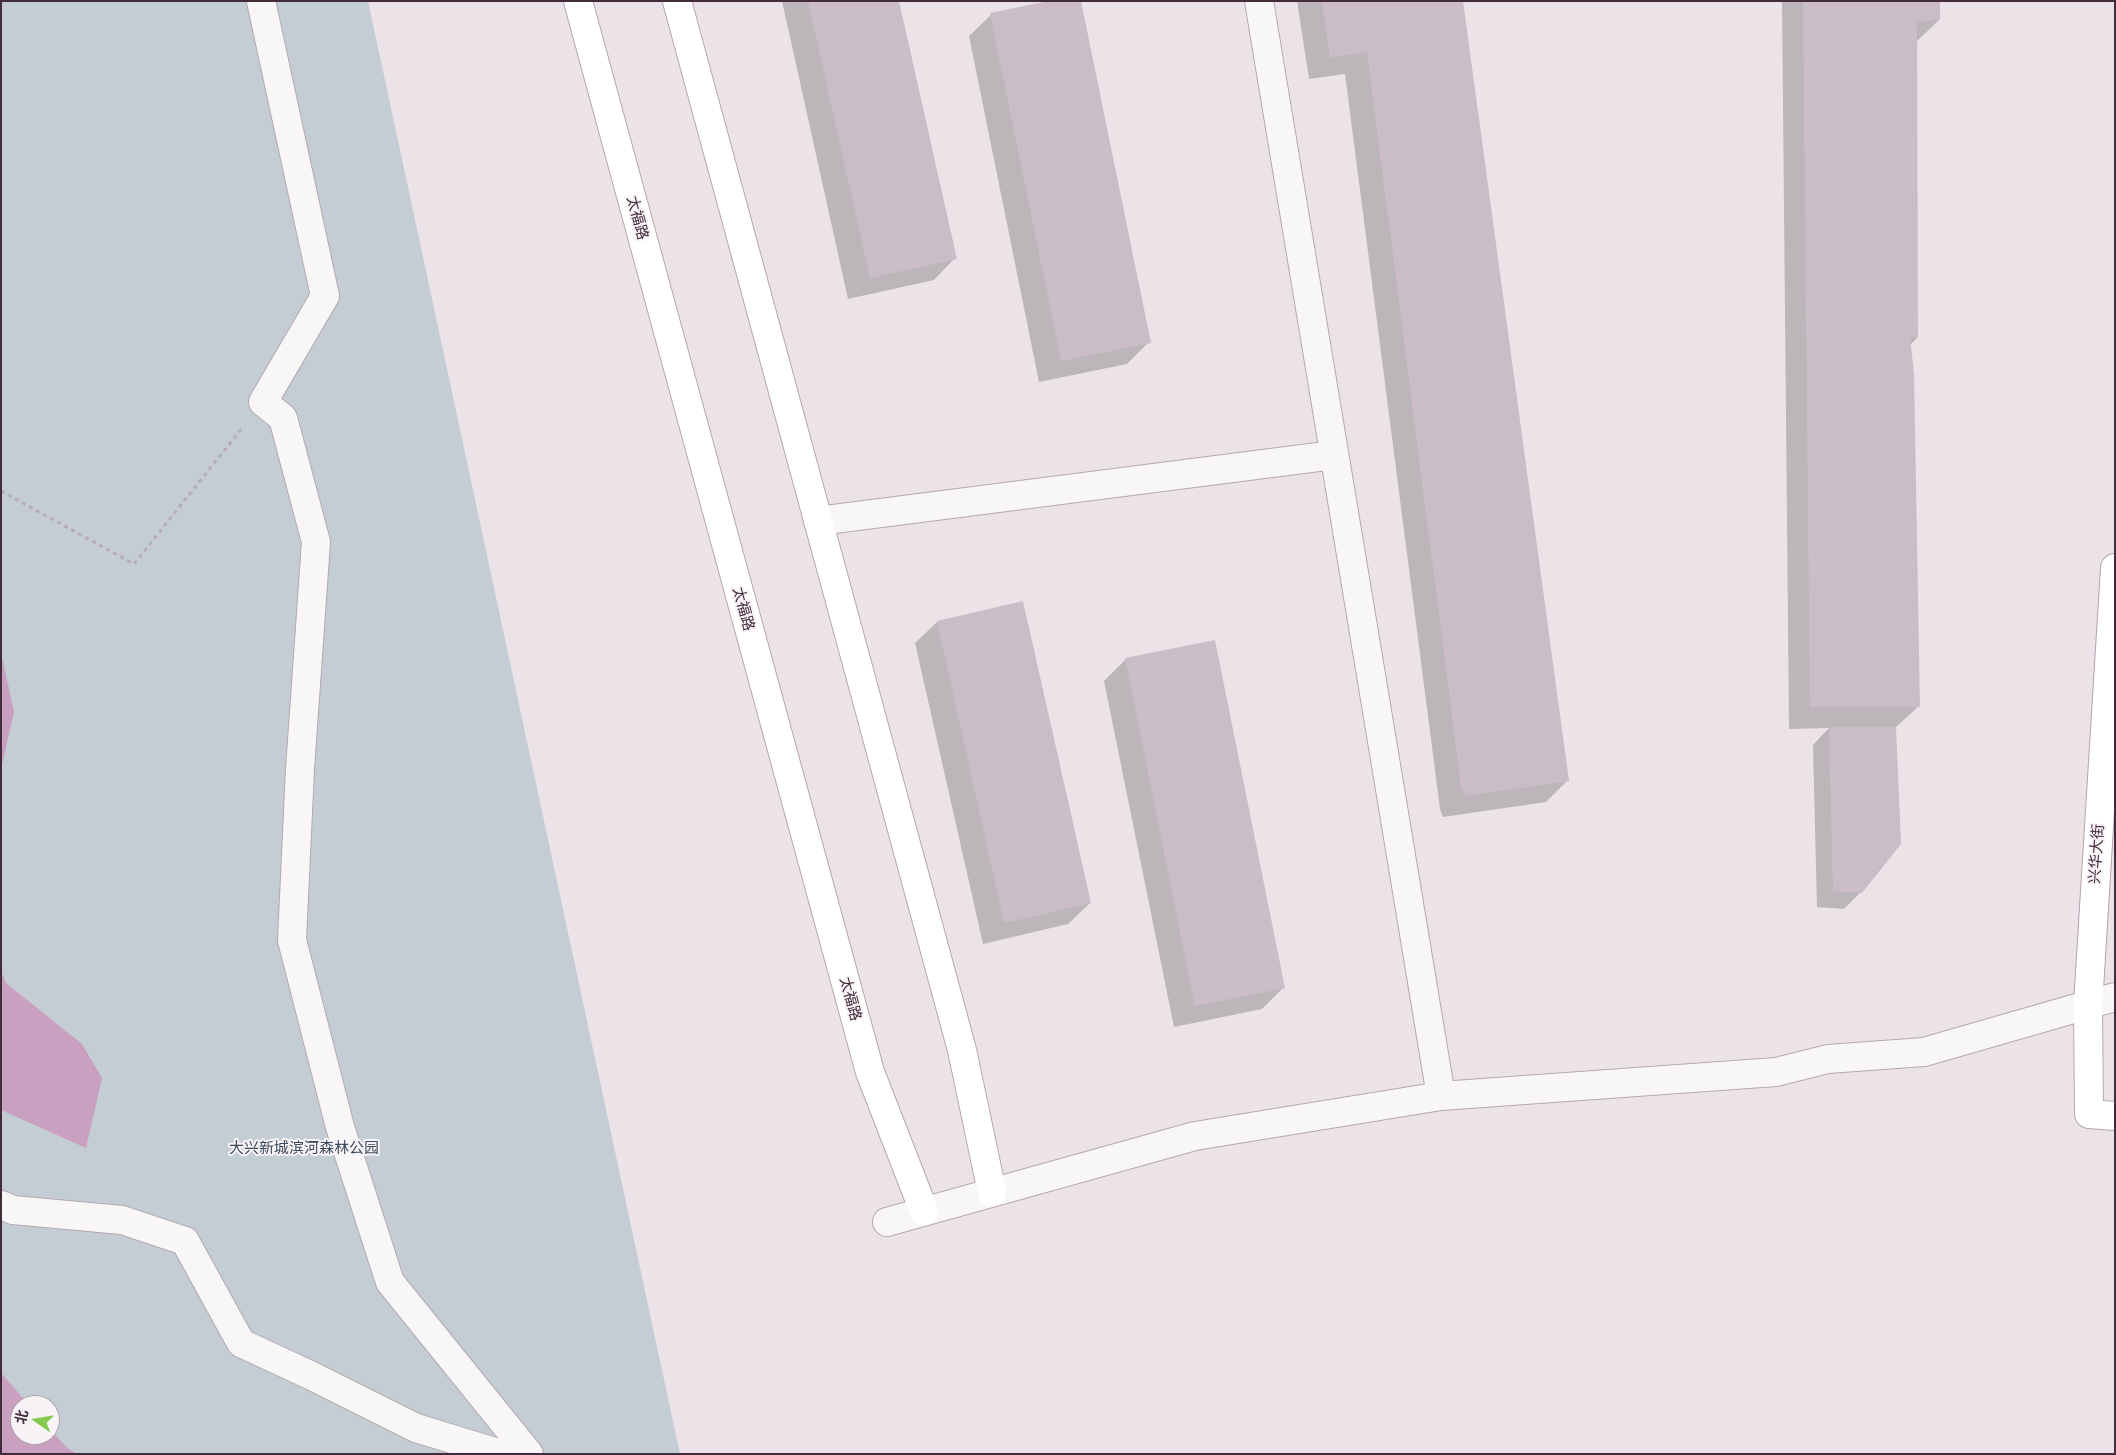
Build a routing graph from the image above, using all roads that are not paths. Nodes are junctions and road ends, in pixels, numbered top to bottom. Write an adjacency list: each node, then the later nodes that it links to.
1 (261, 1): 17 (street)
2 (578, 1): 14 (main road, 太福路)
3 (677, 1): 6 (main road)
4 (1259, 1): 5 (street)
5 (1334, 455): 6 (street); 10 (street)
6 (818, 521): 12 (main road)
7 (2115, 568): 9 (main road, 兴华大街)
8 (2115, 997): 9 (street)
9 (2088, 1005): 10 (street); 11 (main road, 兴华大街)
10 (1441, 1096): 12 (street)
11 (2115, 1116)
12 (992, 1192): 14 (street)
13 (1, 1206): 16 (street)
14 (924, 1211): 15 (street)
15 (887, 1222)
16 (501, 1454)
17 (529, 1454)

